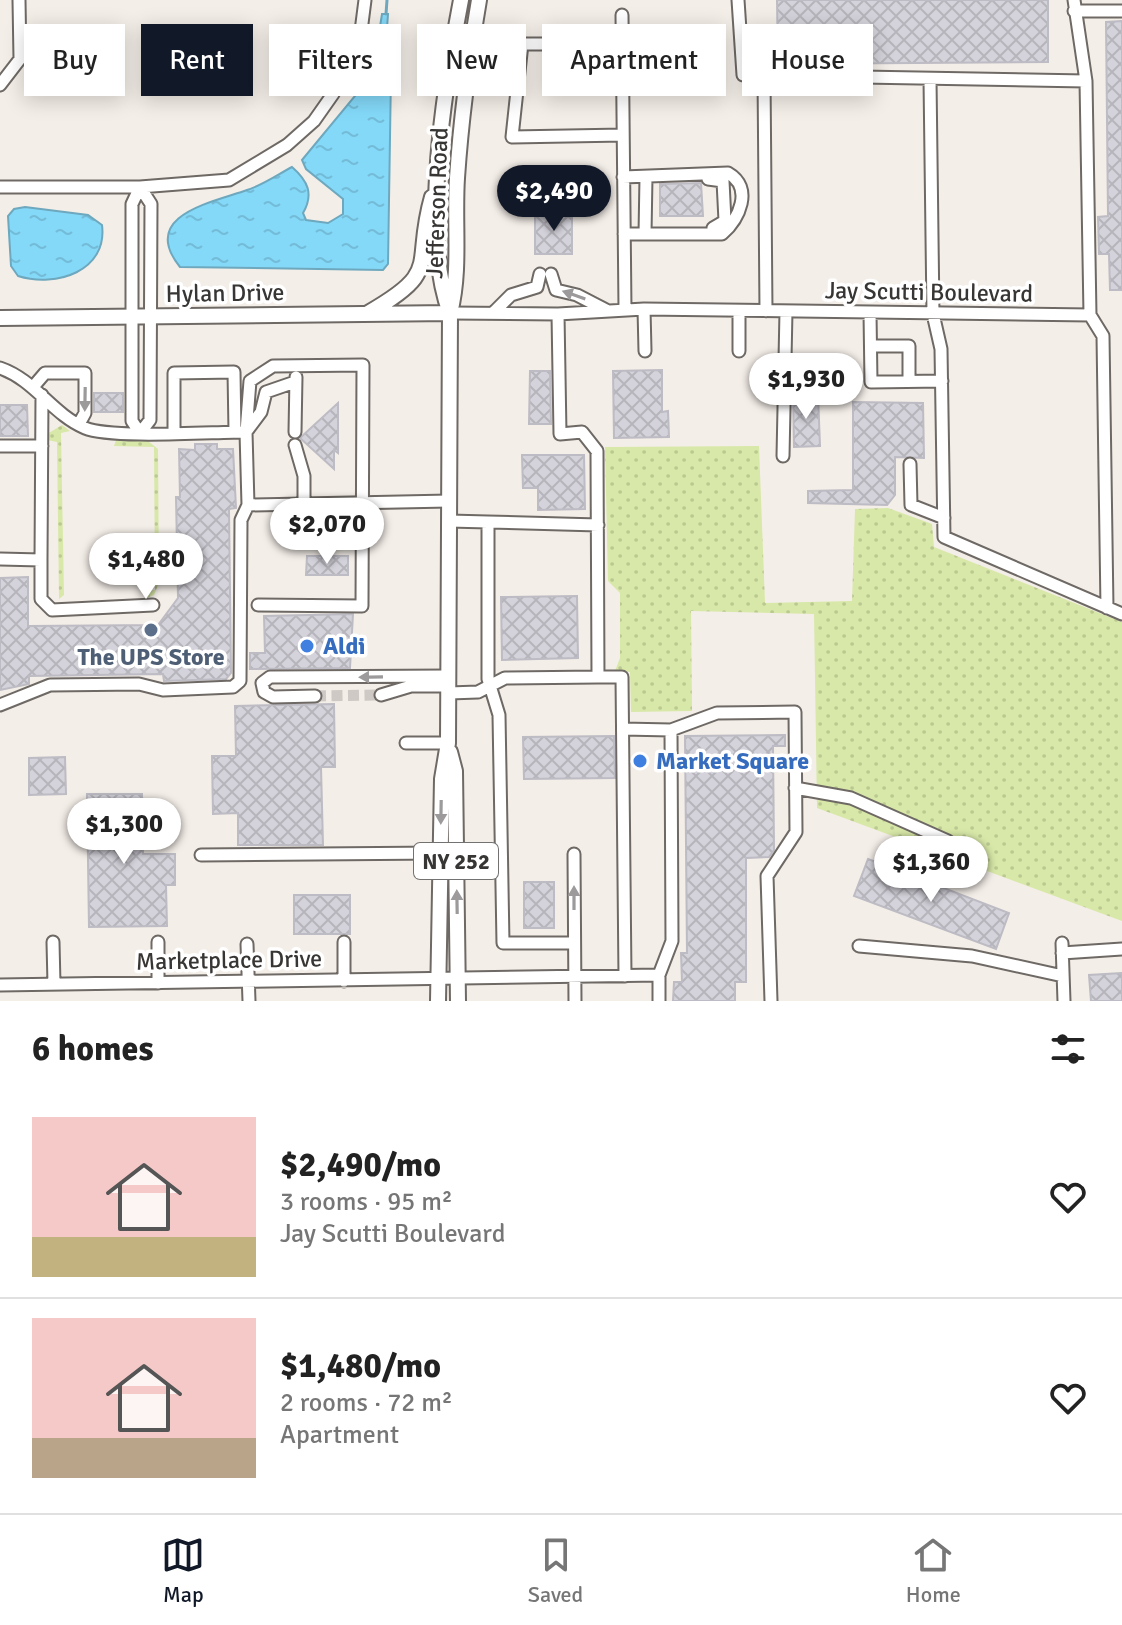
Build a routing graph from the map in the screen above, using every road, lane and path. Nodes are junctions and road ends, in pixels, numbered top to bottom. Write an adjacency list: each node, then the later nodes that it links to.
1 (19, 0): 15 (street)
2 (365, 0): 23 (street)
3 (458, 0): 19 (main road, Jefferson Road / NY 252)
4 (479, 0): 33 (main road, Jefferson Road / NY 252)
5 (738, 0): 11 (street)
6 (1074, 5): 7 (street); 14 (street)
7 (1122, 11)
8 (622, 15): 9 (street)
9 (622, 24)
10 (542, 44): 18 (street)
11 (742, 60)
12 (873, 78): 13 (street)
13 (930, 79): 14 (street); 38 (street)
14 (1086, 81): 39 (street)
15 (0, 85)
16 (622, 96): 18 (street)
17 (764, 96): 31 (street)
18 (623, 135): 20 (street)
19 (439, 174): 33 (main road, Jefferson Road / NY 252); 36 (main road)
20 (623, 177): 21 (street); 25 (street)
21 (651, 177): 24 (street); 24 (street); 26 (street)
22 (0, 187): 23 (street)
23 (140, 187): 40 (street); 41 (street)
24 (701, 233): 26 (street)
25 (624, 234): 26 (street); 27 (street)
26 (645, 234)
27 (625, 309): 28 (street, Jay Scutti Boulevard); 29 (street, Jay Scutti Boulevard)
28 (644, 309): 30 (street, Jay Scutti Boulevard); 44 (street)
29 (607, 310): 34 (street, one-way to 34); 37 (street, Jay Scutti Boulevard)
30 (739, 311): 31 (street, Jay Scutti Boulevard); 45 (street)
31 (766, 311): 32 (street, Jay Scutti Boulevard)
32 (786, 311): 35 (street, Jay Scutti Boulevard); 58 (street)
33 (450, 313): 34 (street, Jay Scutti Boulevard); 36 (main road, Hylan Drive); 60 (main road, Jefferson Road / NY 252)
34 (493, 313): 37 (street, Jay Scutti Boulevard)
35 (870, 313): 38 (street, Jay Scutti Boulevard); 43 (street)
36 (366, 314): 41 (main road, Hylan Drive)
37 (558, 314): 67 (street)
38 (933, 314): 39 (street, Jay Scutti Boulevard); 49 (street)
39 (1090, 315): 72 (street)
40 (132, 316): 41 (main road, Hylan Drive); 42 (main road, Hylan Drive); 55 (street)
41 (152, 316): 55 (street)
42 (0, 318)
43 (871, 346): 48 (street); 48 (street)
44 (645, 351)
45 (739, 351)
46 (296, 365): 50 (street); 54 (street); 62 (street)
47 (0, 368): 51 (street)
48 (909, 381): 49 (street)
49 (942, 381): 64 (street)
50 (295, 382): 54 (street); 61 (street)
51 (38, 391): 52 (street); 52 (street, one-way to 52); 57 (street)
52 (79, 424): 55 (street)
53 (174, 432): 54 (street); 54 (street); 55 (street)
54 (240, 432): 63 (street)
55 (140, 433)
56 (0, 446): 57 (street)
57 (42, 446): 69 (street)
58 (783, 456)
59 (910, 464): 64 (street)
60 (449, 501): 62 (street); 65 (main road, Jefferson Road / NY 252)
61 (304, 504): 62 (street); 63 (street)
62 (364, 504): 71 (street)
63 (248, 505): 79 (street)
64 (944, 518): 72 (street)
65 (449, 521): 66 (street); 75 (main road, Jefferson Road / NY 252)
66 (488, 522): 67 (street); 76 (street)
67 (598, 525): 74 (street)
68 (0, 559): 69 (street)
69 (41, 560): 70 (street)
70 (153, 605)
71 (258, 605)
72 (1107, 608): 73 (street)
73 (1122, 614)
74 (598, 677): 76 (street); 80 (street)
75 (449, 685): 76 (street); 77 (street); 78 (street, one-way to 78); 83 (main road, Jefferson Road / NY 252)
76 (490, 687): 92 (street)
77 (381, 695)
78 (315, 696)
79 (0, 705)
80 (623, 729): 81 (street); 97 (street)
81 (671, 730): 84 (street); 96 (street)
82 (406, 743): 83 (street)
83 (448, 743): 86 (main road, Jefferson Road / NY 252, one-way to 86); 101 (main road, Jefferson Road / NY 252, one-way to 83)
84 (795, 788): 85 (street); 112 (street)
85 (948, 841)
86 (440, 853): 88 (street); 100 (main road, Jefferson Road / NY 252)
87 (574, 854): 92 (street, one-way to 87)
88 (201, 855)
89 (53, 942): 105 (street)
90 (158, 942): 104 (street)
91 (344, 942): 102 (street)
92 (574, 943): 99 (street)
93 (247, 944): 103 (street)
94 (859, 946): 98 (street)
95 (1122, 949): 98 (street)
96 (659, 975): 97 (street, Marketplace Drive); 111 (street)
97 (625, 976): 99 (street, Marketplace Drive)
98 (1063, 976): 113 (street)
99 (574, 977): 101 (street, Marketplace Drive); 110 (street)
100 (438, 980): 101 (street, Marketplace Drive); 102 (street, Marketplace Drive); 108 (main road, Jefferson Road / NY 252)
101 (458, 980): 109 (main road, Jefferson Road / NY 252)
102 (344, 981): 103 (street, Marketplace Drive)
103 (248, 982): 104 (street, Marketplace Drive); 107 (street)
104 (158, 983): 105 (street, Marketplace Drive)
105 (54, 984): 106 (street, Marketplace Drive)
106 (0, 985)
107 (249, 1001)
108 (438, 1001)
109 (458, 1001)
110 (575, 1001)
111 (659, 1001)
112 (771, 1001)
113 (1064, 1001)

